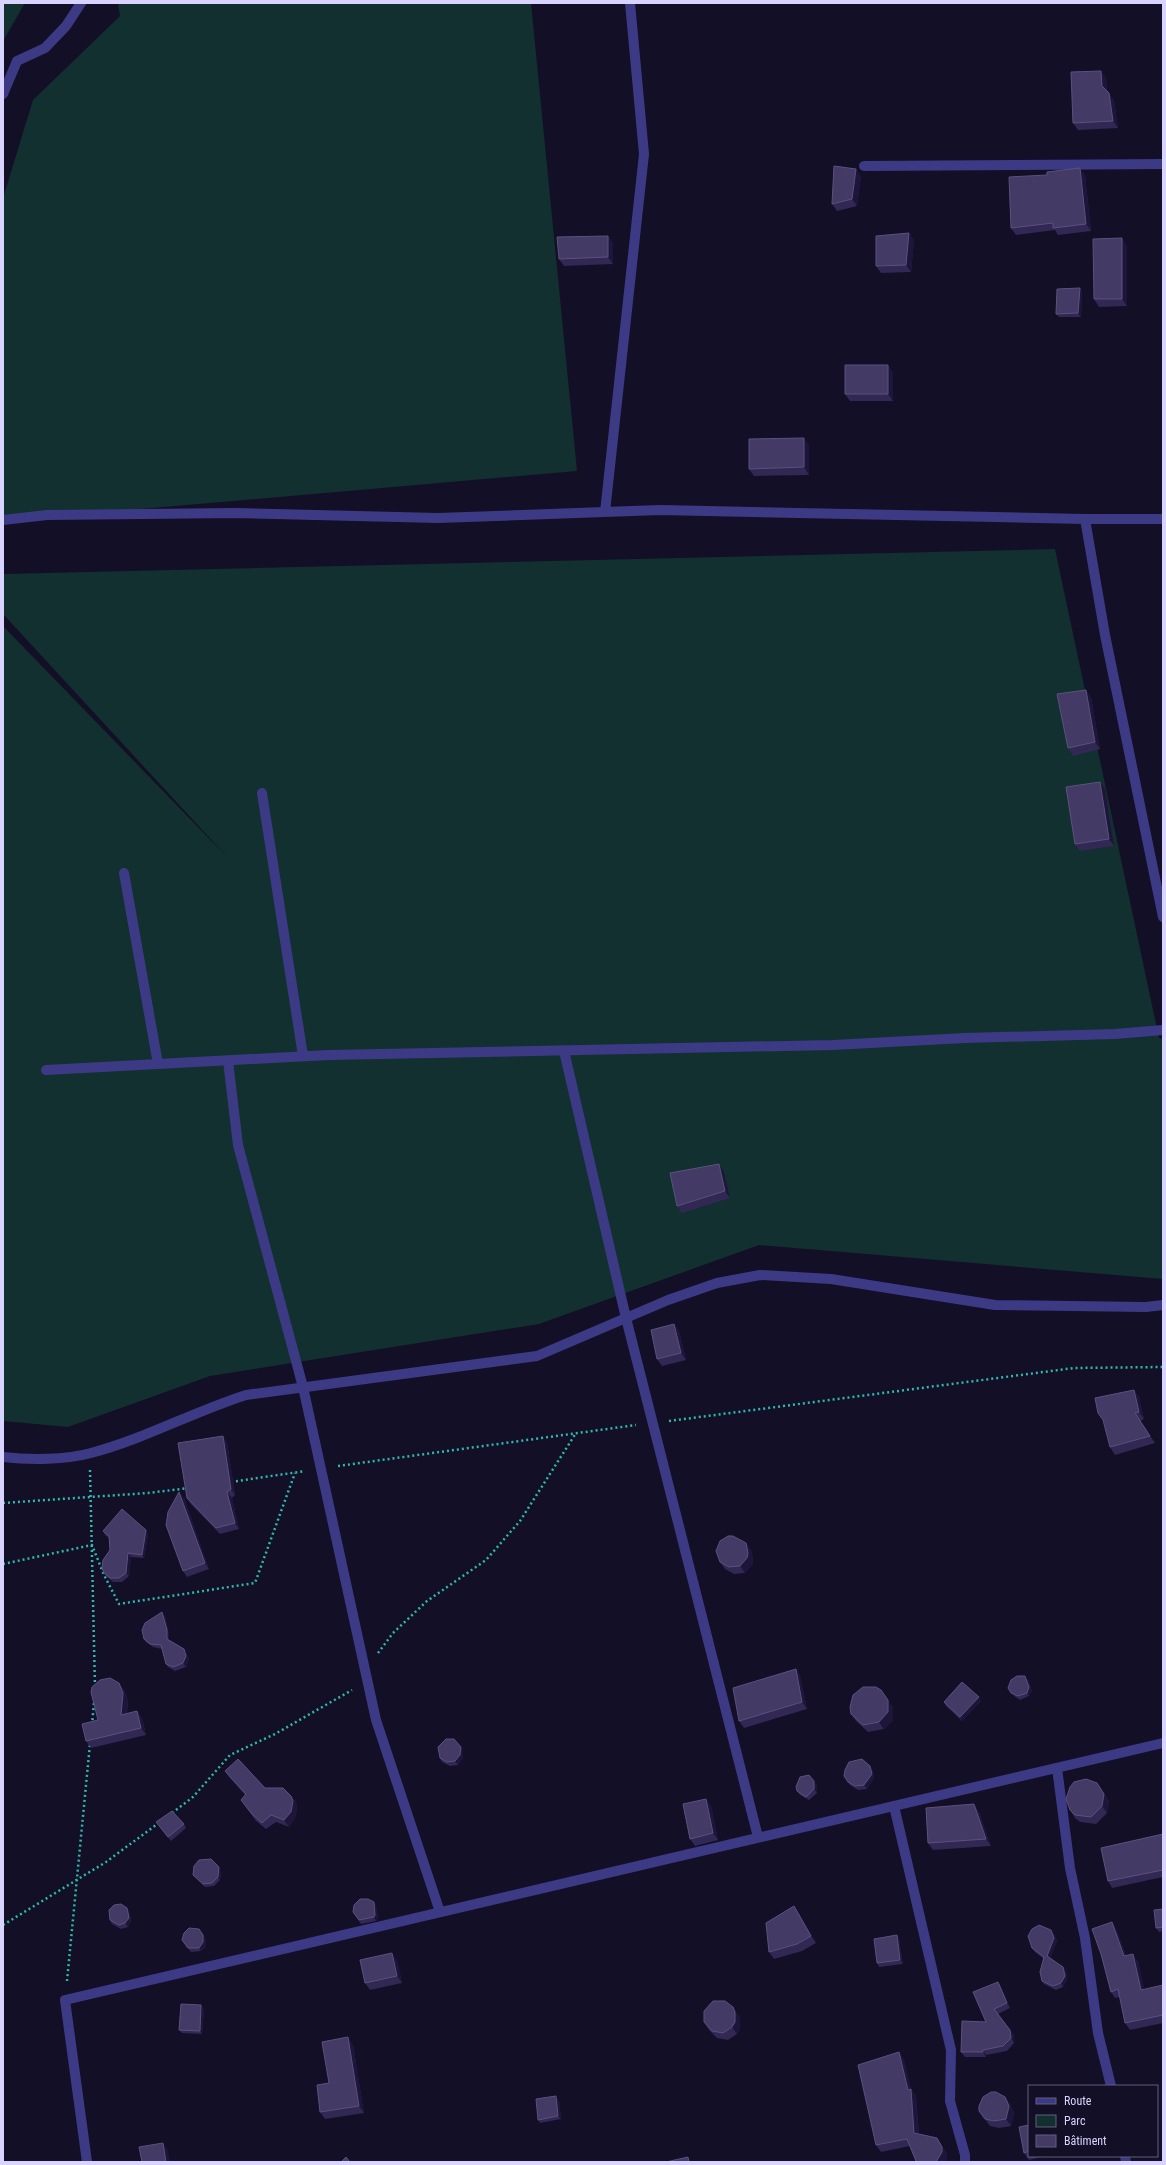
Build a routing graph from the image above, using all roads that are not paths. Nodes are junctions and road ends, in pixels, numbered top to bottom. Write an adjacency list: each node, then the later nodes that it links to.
1 (81, 3): 3 (street)
2 (630, 3): 6 (street)
3 (3, 94)
4 (1163, 164): 5 (street)
5 (864, 166)
6 (605, 512): 7 (street); 9 (street)
7 (1085, 519): 8 (street); 12 (street)
8 (1163, 519)
9 (3, 520)
10 (262, 793): 15 (street)
11 (124, 873): 17 (street)
12 (1163, 917)
13 (1163, 1030): 14 (street)
14 (564, 1051): 15 (street); 20 (street)
15 (303, 1056): 16 (street)
16 (228, 1061): 17 (street); 21 (street)
17 (158, 1064): 18 (street)
18 (46, 1070)
19 (1163, 1305): 20 (street)
20 (626, 1318): 21 (street); 26 (street)
21 (303, 1387): 22 (street); 27 (street)
22 (3, 1457)
23 (1163, 1743): 24 (street)
24 (1057, 1768): 25 (street); 28 (street)
25 (894, 1806): 26 (street); 30 (street)
26 (758, 1838): 27 (street)
27 (440, 1912): 29 (street)
28 (1111, 2085)
29 (87, 2162)
30 (965, 2162)

